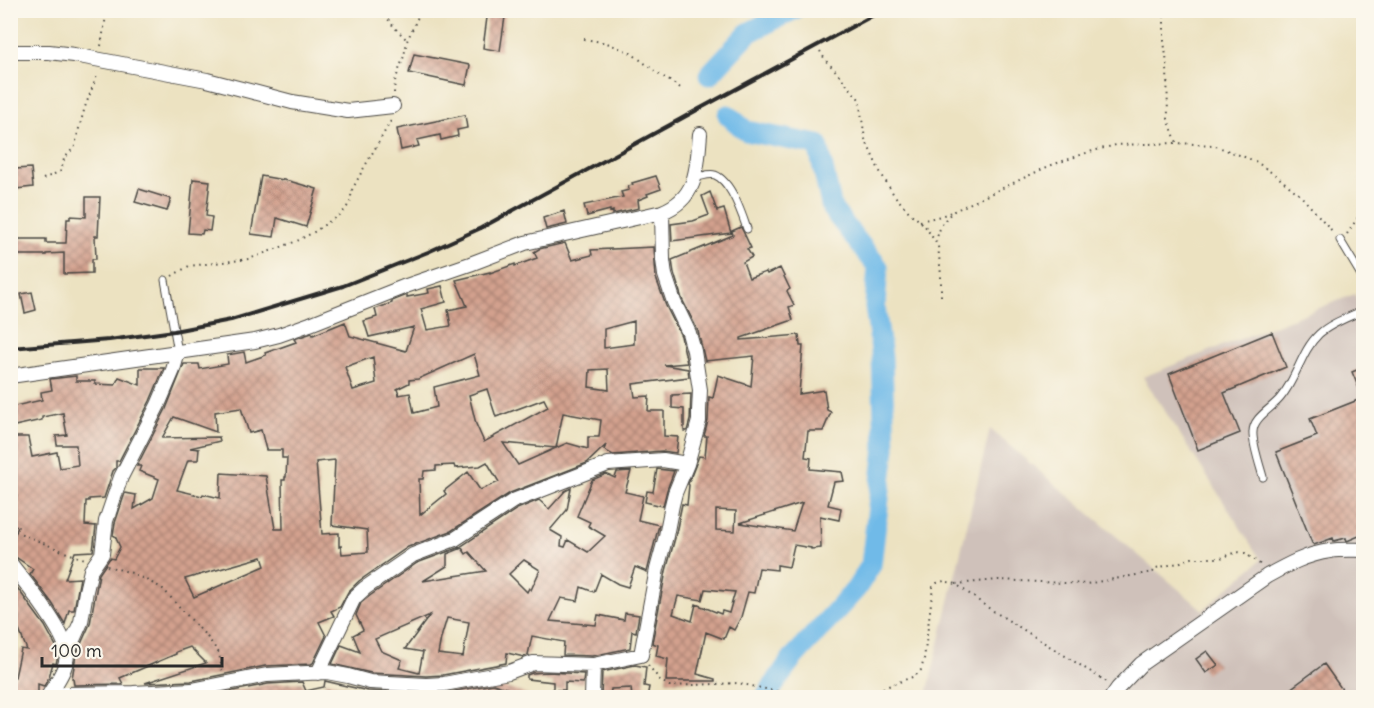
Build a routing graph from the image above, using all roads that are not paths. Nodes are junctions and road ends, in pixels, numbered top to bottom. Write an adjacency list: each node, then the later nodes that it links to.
1 (10, 52): 2 (street)
2 (393, 106)
3 (700, 135): 4 (street)
4 (696, 177): 5 (street); 6 (lane)
5 (662, 212): 11 (street); 13 (street)
6 (747, 229)
7 (1341, 240): 9 (lane)
8 (165, 280): 11 (lane)
9 (1364, 280)
10 (1364, 310): 14 (lane)
11 (178, 352): 12 (street); 17 (street)
12 (10, 376)
13 (687, 464): 18 (street); 19 (street)
14 (1263, 477)
15 (1364, 550): 20 (street)
16 (10, 563): 17 (street)
17 (67, 653): 22 (street)
18 (593, 665): 19 (street); 24 (street)
19 (318, 673): 21 (street)
20 (1114, 693)
21 (153, 695): 23 (street)
22 (46, 698)
23 (51, 698)
24 (592, 698)

